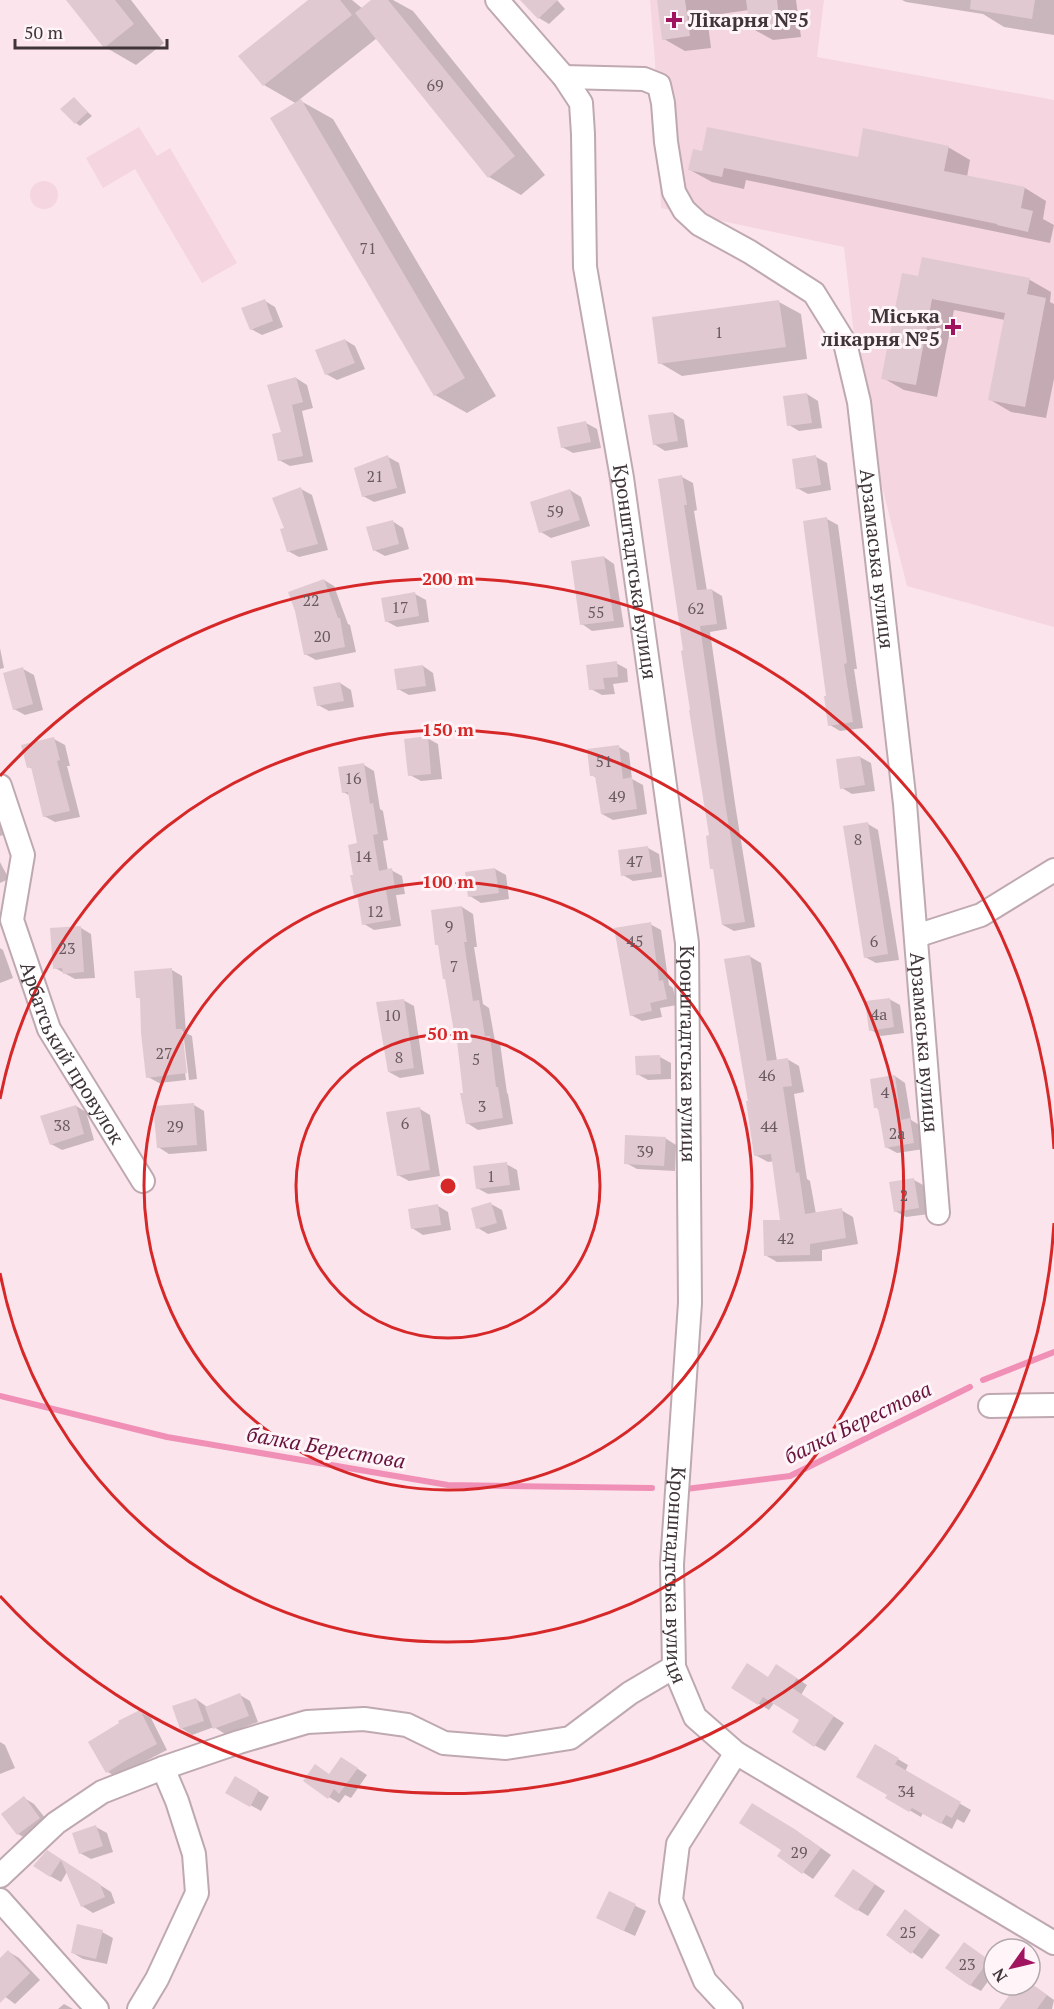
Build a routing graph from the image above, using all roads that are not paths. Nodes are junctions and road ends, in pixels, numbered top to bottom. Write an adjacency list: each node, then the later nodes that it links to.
1 (497, 0): 2 (street, Кронштадтська вулиця)
2 (564, 77): 6 (street, Арзамаська вулиця); 11 (street, Кронштадтська вулиця)
3 (0, 786): 5 (street, Арбатський провулок)
4 (1054, 870): 6 (street)
5 (6, 920): 7 (street, Арбатський провулок)
6 (916, 936): 8 (street, Арзамаська вулиця)
7 (143, 1181)
8 (938, 1213)
9 (1054, 1405): 10 (street)
10 (990, 1406)
11 (674, 1667): 12 (street, Кронштадтська вулиця); 13 (street)
12 (736, 1753): 16 (street, Кронштадтська вулиця); 19 (street)
13 (163, 1768): 14 (street); 18 (street)
14 (0, 1876)
15 (0, 1900): 17 (street)
16 (1054, 1943)
17 (97, 2009)
18 (140, 2009)
19 (731, 2009)

